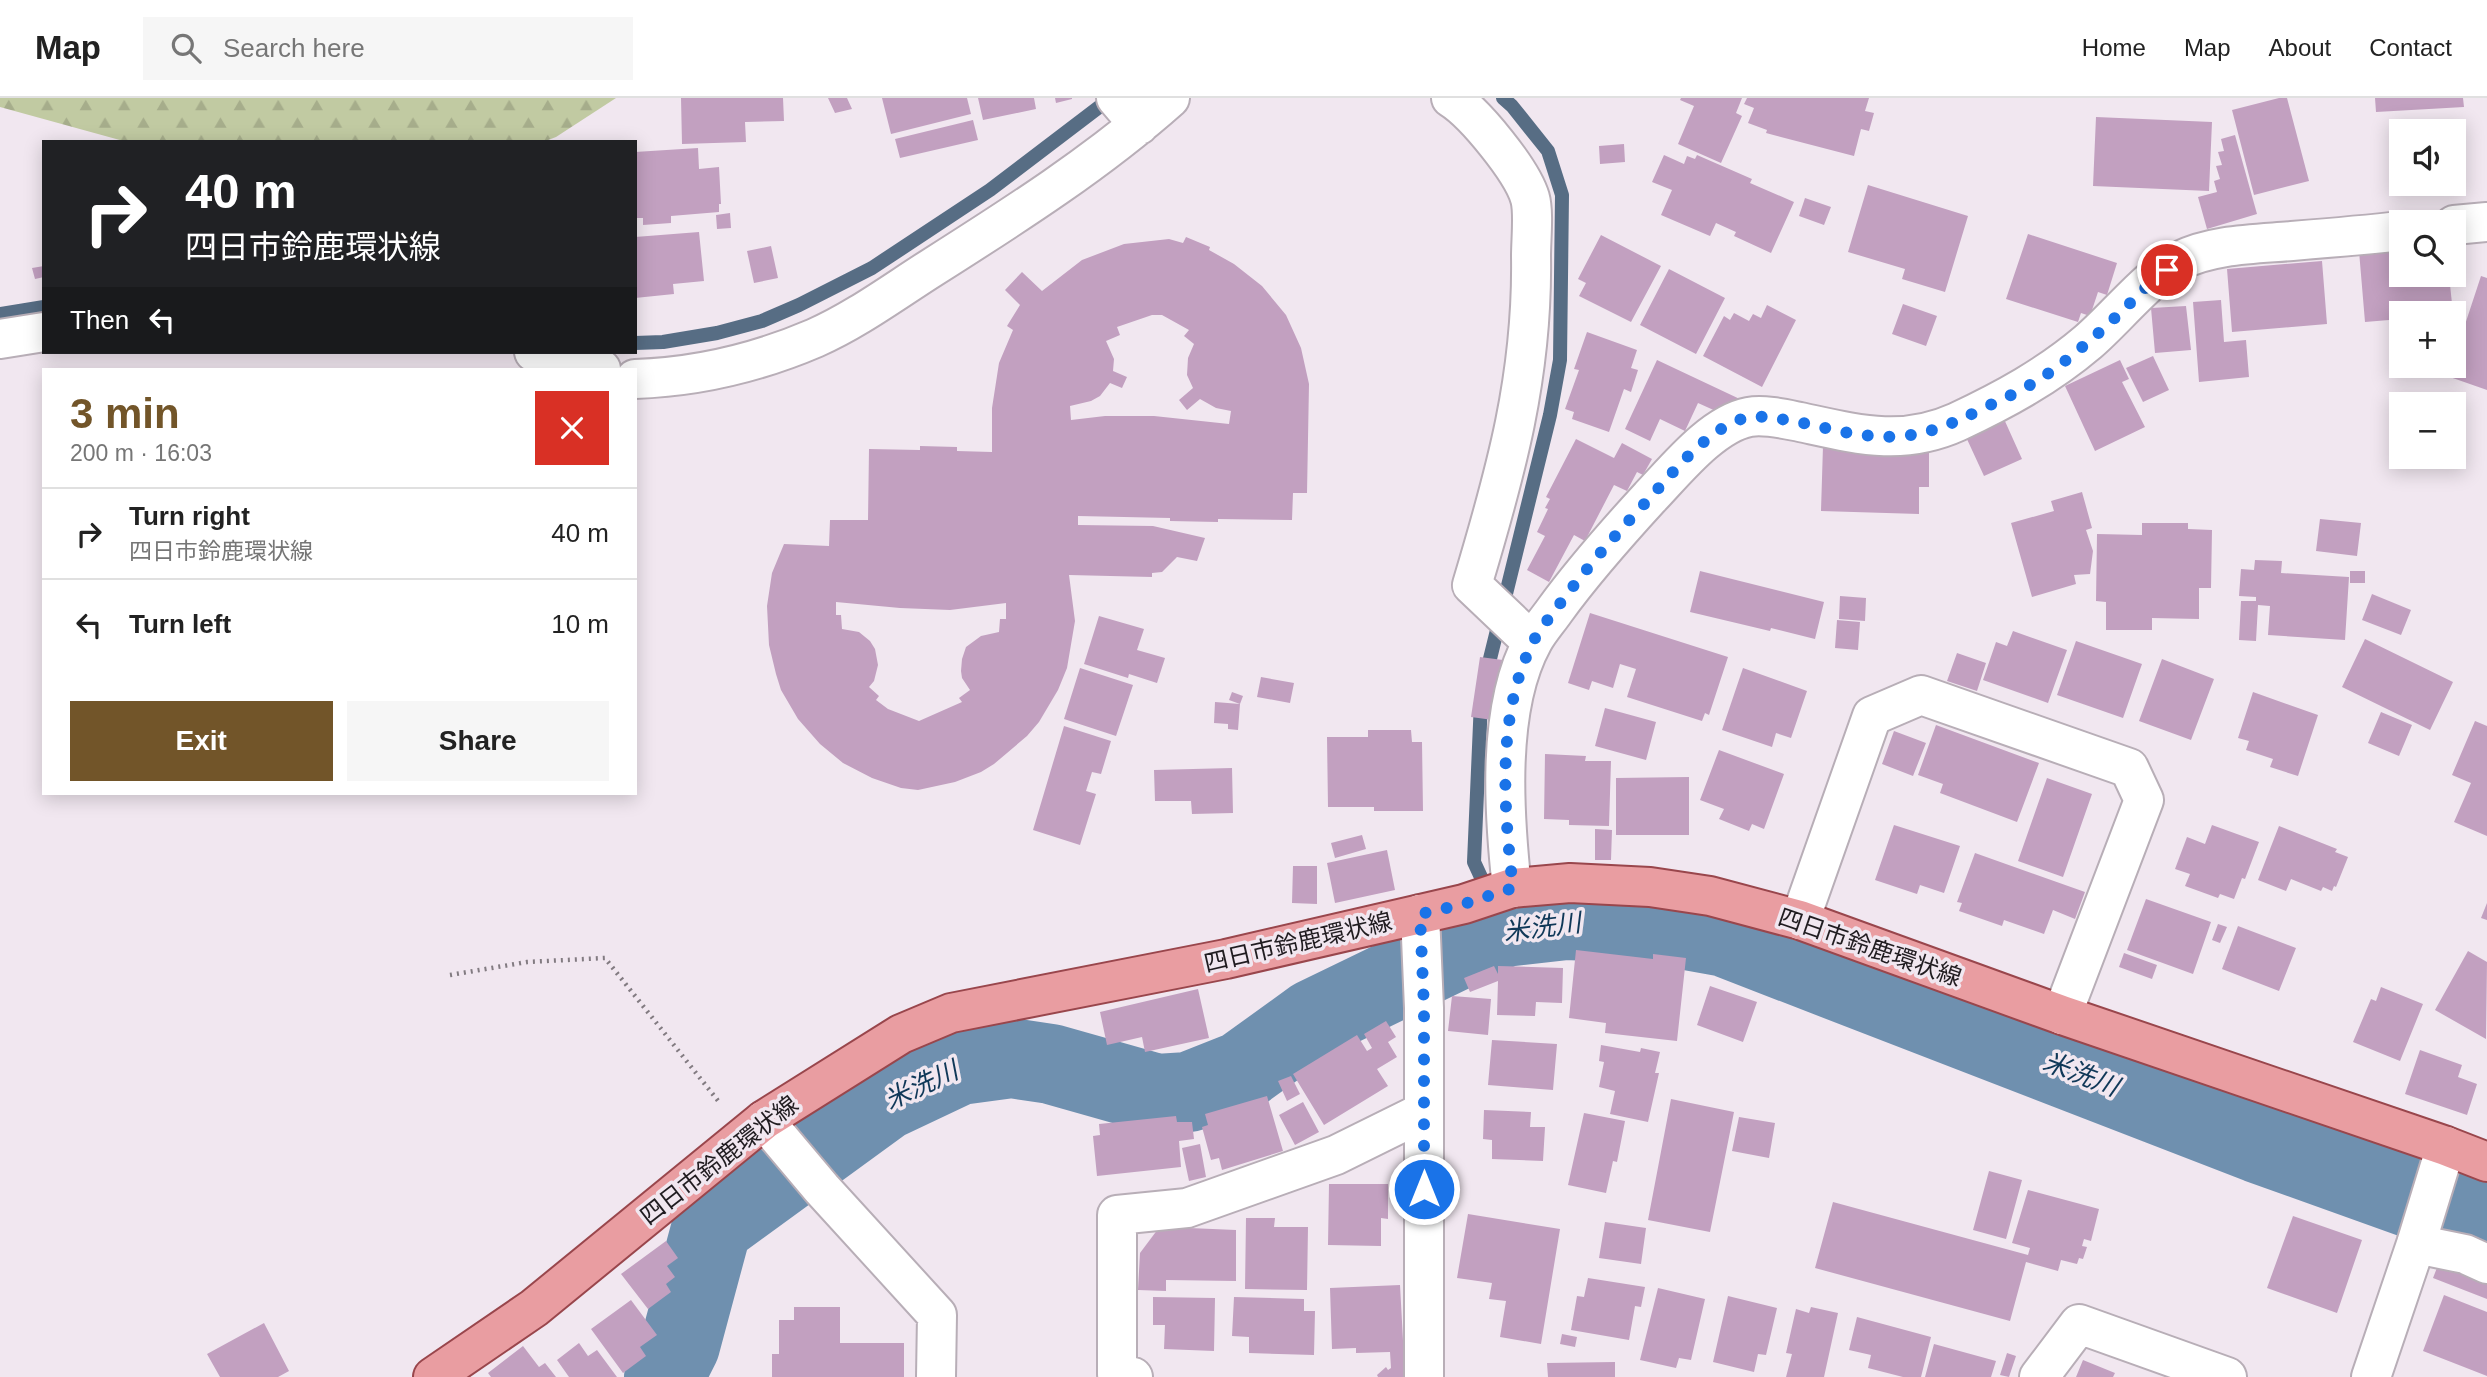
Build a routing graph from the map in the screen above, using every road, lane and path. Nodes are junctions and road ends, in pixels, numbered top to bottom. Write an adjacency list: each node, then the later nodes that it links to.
1 (1170, 98): 3 (street)
2 (1451, 98): 12 (street)
3 (1130, 114): 11 (street)
4 (2487, 222): 5 (street)
5 (2466, 224)
6 (2389, 232): 12 (street)
7 (42, 332): 8 (street)
8 (0, 340)
9 (542, 354): 10 (street)
10 (597, 368)
11 (637, 379)
12 (1527, 637): 13 (street)
13 (1507, 889): 14 (main road, 四日市鈴鹿環状線); 15 (main road, 四日市鈴鹿環状線)
14 (1420, 914): 18 (street); 19 (main road, 四日市鈴鹿環状線)
15 (1800, 920): 17 (main road, 四日市鈴鹿環状線); 17 (street)
16 (450, 975): 19 (path)
17 (2062, 1014): 20 (main road, 四日市鈴鹿環状線)
18 (1423, 1112): 26 (street); 27 (street)
19 (761, 1130): 24 (main road, 四日市鈴鹿環状線); 25 (street)
20 (2444, 1156): 21 (main road, 四日市鈴鹿環状線); 22 (street)
21 (2487, 1162)
22 (2417, 1241): 23 (street); 30 (street)
23 (2487, 1264)
24 (433, 1377)
25 (936, 1377)
26 (1133, 1377)
27 (1424, 1377)
28 (2039, 1377): 29 (street)
29 (2227, 1377)
30 (2371, 1377)

